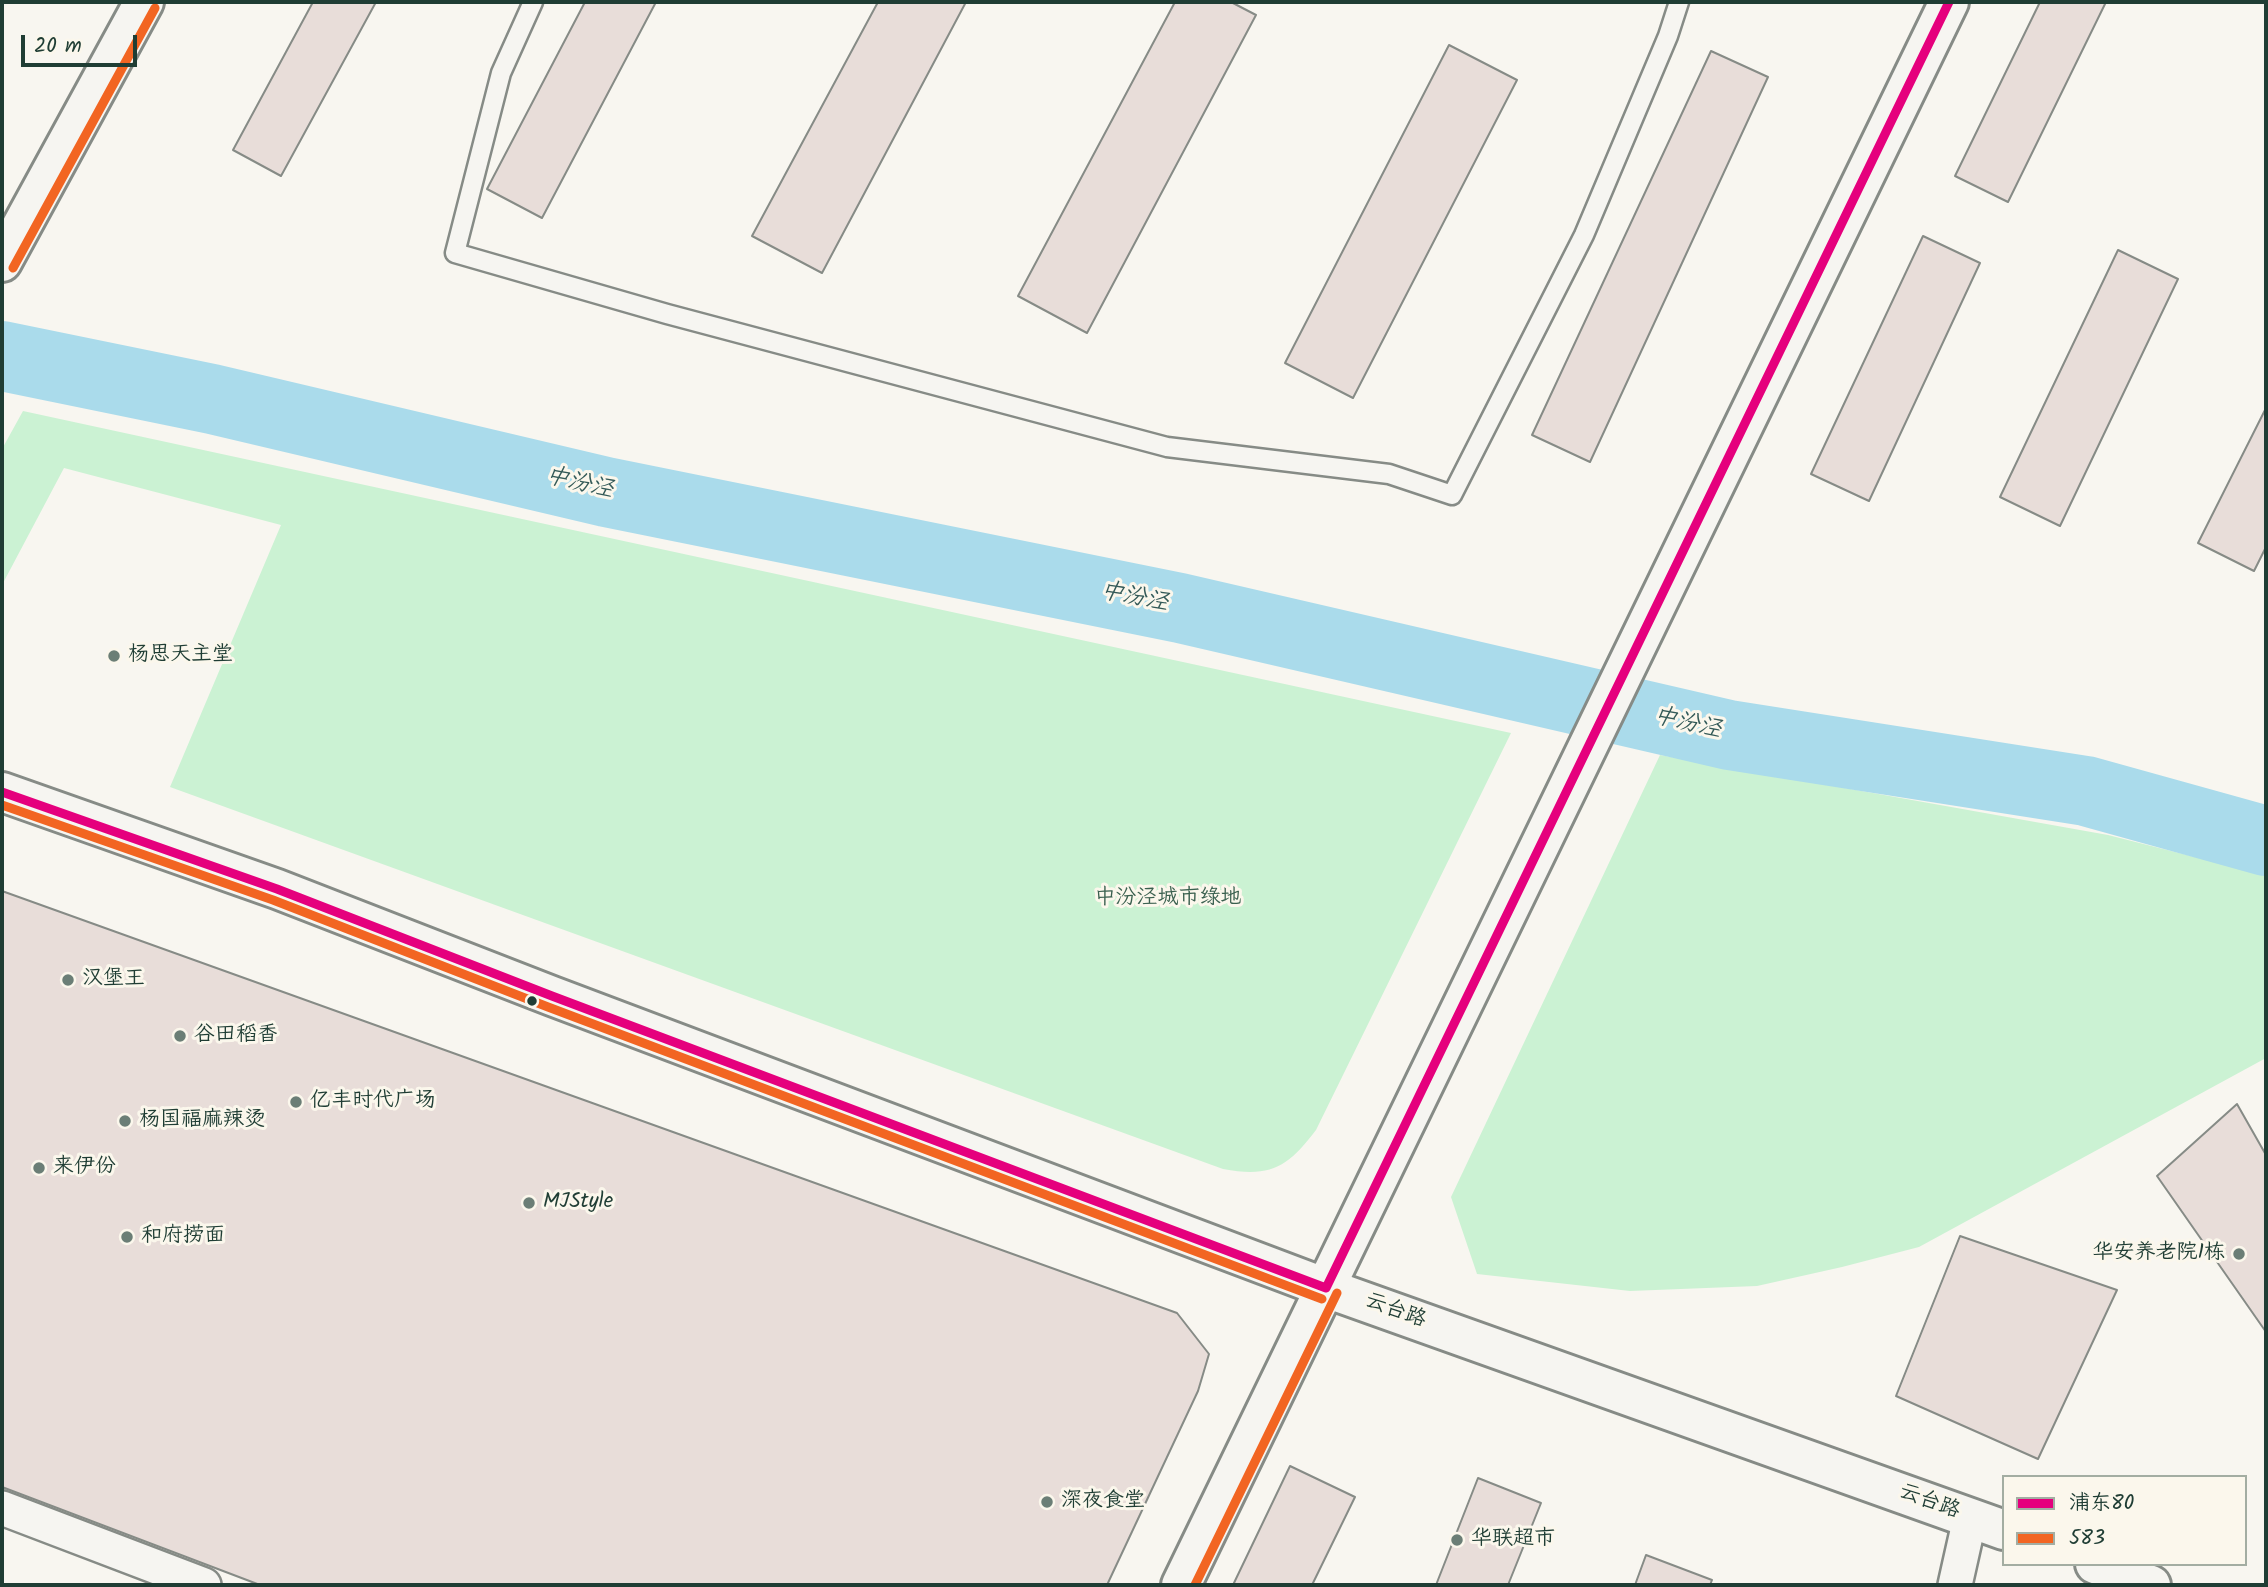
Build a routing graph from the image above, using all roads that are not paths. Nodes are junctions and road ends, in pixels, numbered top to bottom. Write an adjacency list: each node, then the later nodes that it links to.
1 (144, 2): 5 (street)
2 (533, 2): 3 (lane)
3 (1679, 2)
4 (1949, 2): 7 (street)
5 (2, 262)
6 (2, 792): 7 (street, 云台路)
7 (1326, 1288): 9 (street, 云台路); 12 (street)
8 (2, 1507): 11 (street)
9 (1987, 1524): 13 (street)
10 (2100, 1566): 14 (street)
11 (204, 1585)
12 (1181, 1585)
13 (1955, 1585)
14 (2151, 1585)

